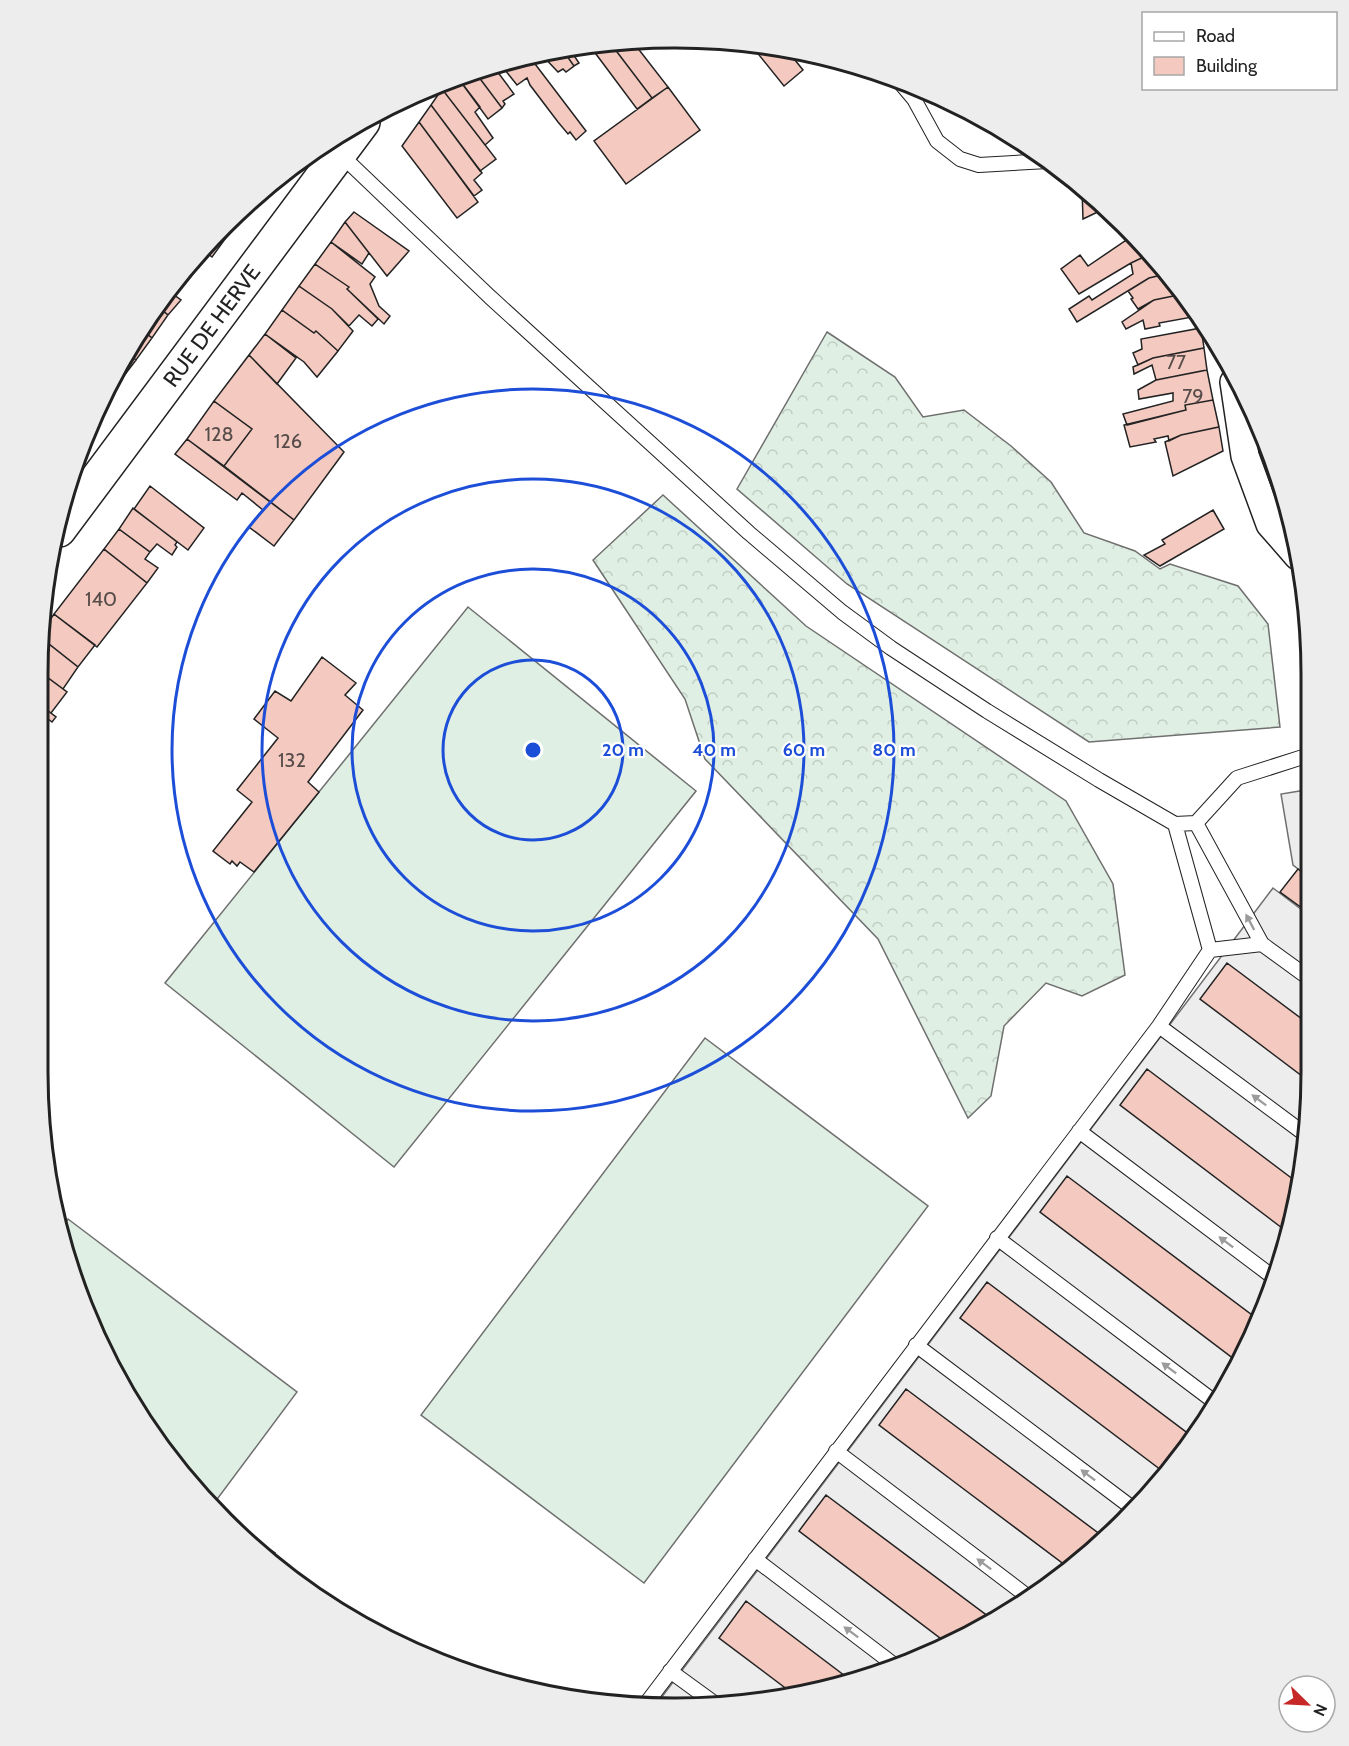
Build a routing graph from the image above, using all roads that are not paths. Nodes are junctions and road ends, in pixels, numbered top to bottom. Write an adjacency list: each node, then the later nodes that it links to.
1 (910, 95): 4 (lane)
2 (352, 138): 3 (main road, RUE DE HERVE)
3 (340, 154): 6 (main road, RUE DE HERVE); 10 (lane)
4 (1034, 162)
5 (1236, 398): 7 (street)
6 (68, 519)
7 (1287, 544)
8 (1301, 758): 9 (lane)
9 (1196, 823): 10 (lane); 11 (lane, one-way to 9)
10 (1175, 824): 12 (lane)
11 (1262, 944): 12 (lane); 13 (lane)
12 (1210, 950): 14 (lane)
13 (1301, 972)
14 (1159, 1026): 15 (lane, one-way to 14); 16 (lane)
15 (1298, 1129)
16 (1078, 1131): 17 (lane); 18 (lane, one-way to 16)
17 (998, 1238): 19 (lane); 20 (lane, one-way to 17)
18 (1268, 1274)
19 (916, 1345): 21 (lane); 22 (lane, one-way to 19)
20 (1209, 1398)
21 (836, 1451): 23 (lane); 24 (lane, one-way to 21)
22 (1127, 1505)
23 (755, 1558): 25 (lane, one-way to 23); 26 (lane)
24 (1022, 1592)
25 (888, 1660)
26 (670, 1671): 27 (lane); 28 (lane)
27 (651, 1697)
28 (706, 1697)

